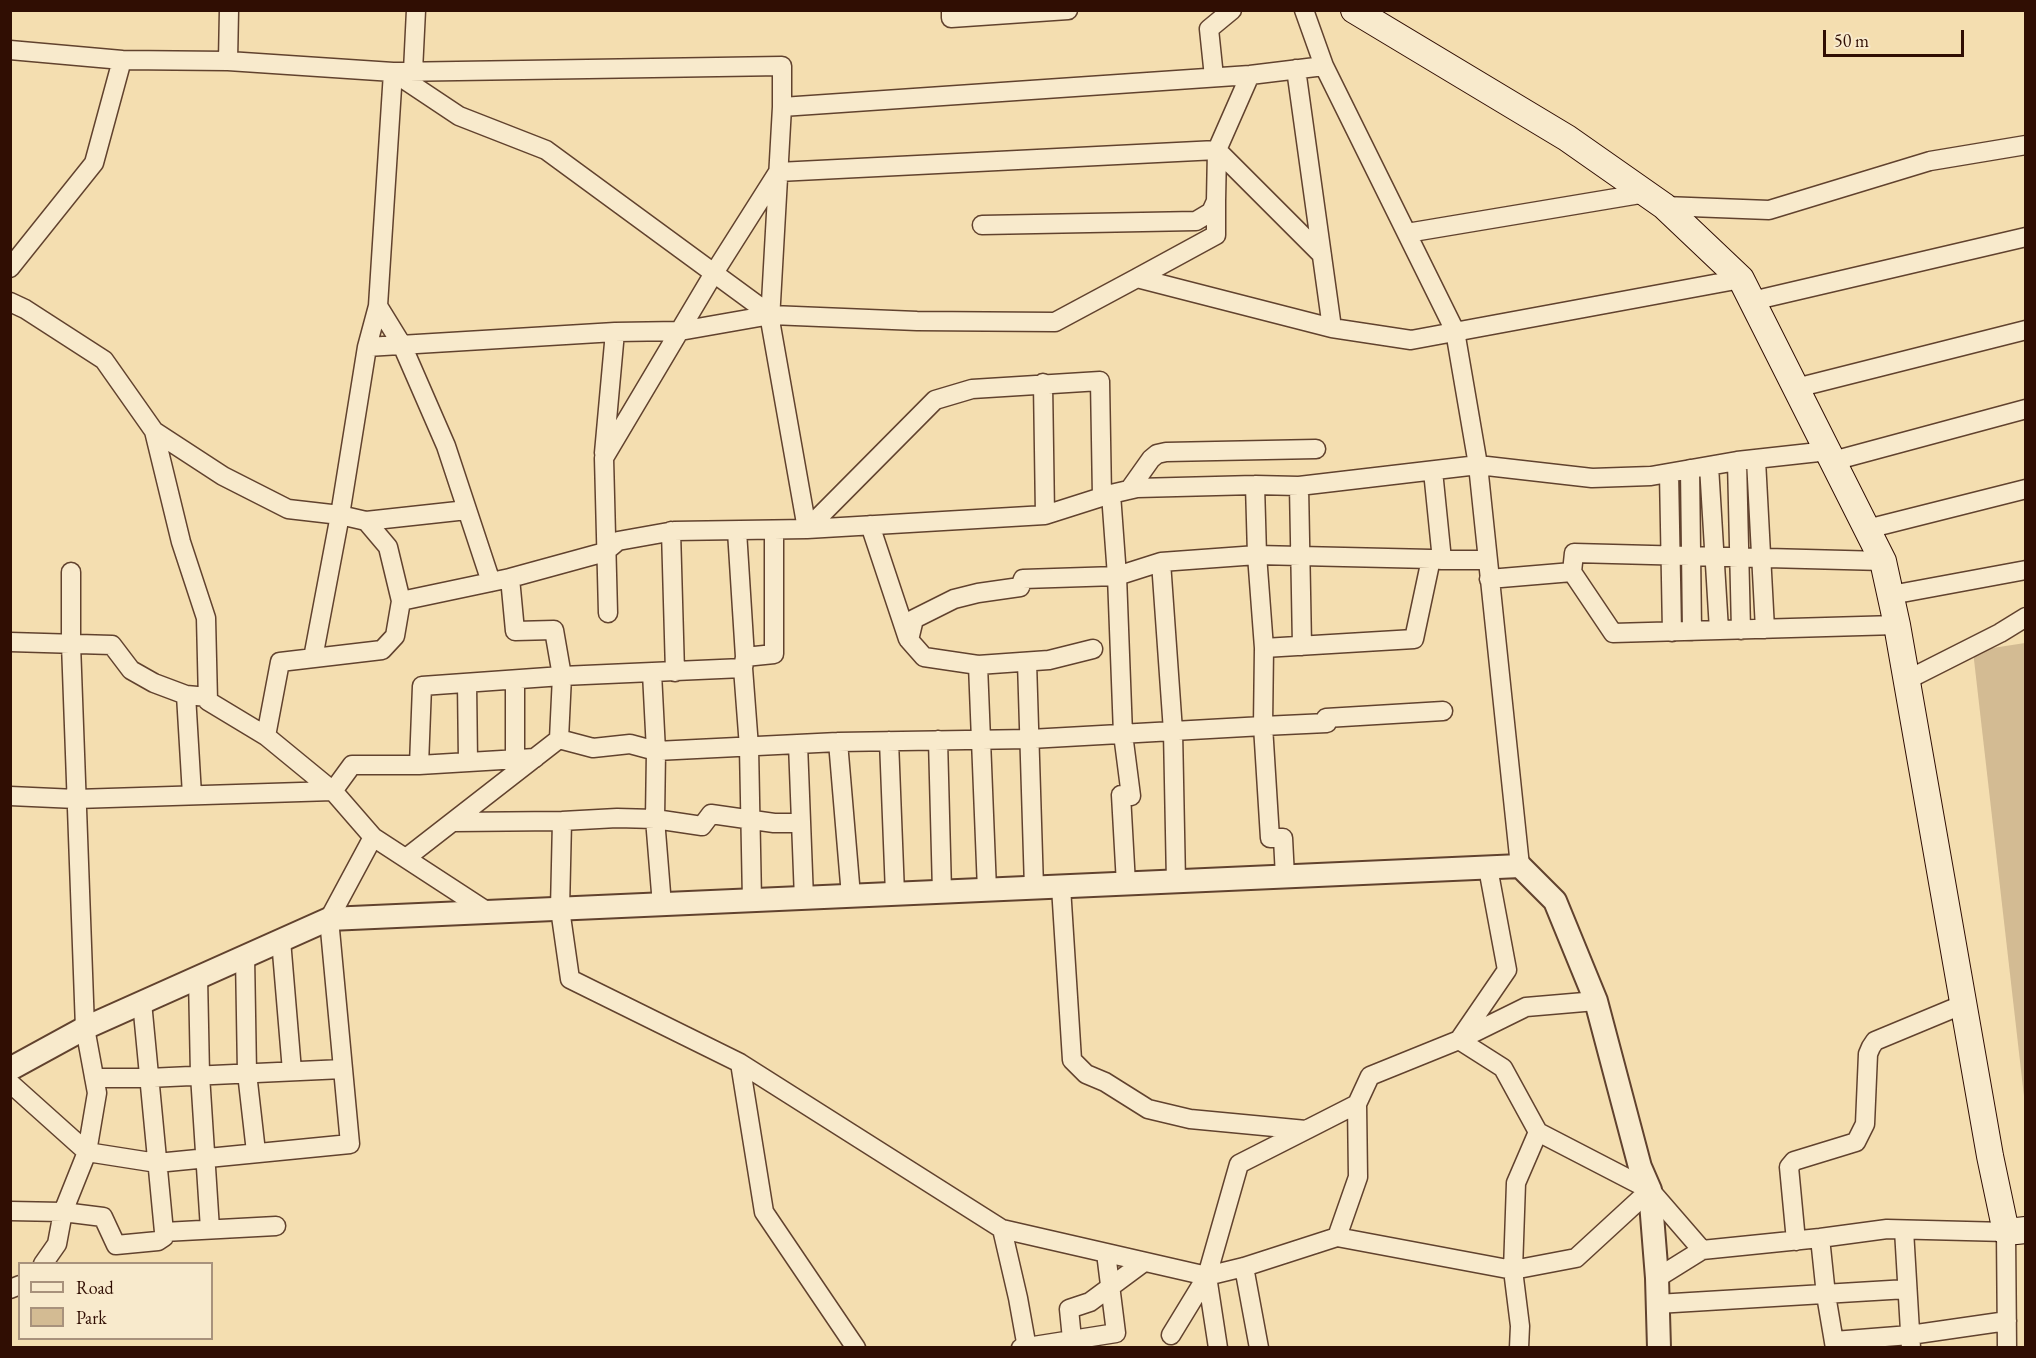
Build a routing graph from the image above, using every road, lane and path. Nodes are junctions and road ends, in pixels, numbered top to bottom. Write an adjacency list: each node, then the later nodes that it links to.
1 (230, 10): 10 (street)
2 (416, 10): 13 (street)
3 (951, 10): 4 (street)
4 (1068, 10)
5 (1232, 10): 16 (street)
6 (1304, 10): 11 (street)
7 (1354, 10): 21 (main road)
8 (10, 50): 9 (street)
9 (122, 60): 10 (street); 26 (street)
10 (228, 61): 14 (street)
11 (1324, 66): 12 (street); 23 (street)
12 (1296, 69): 15 (street); 25 (street)
13 (413, 71): 14 (street); 17 (street)
14 (393, 72): 27 (street); 31 (street)
15 (1250, 75): 16 (street); 19 (street)
16 (1214, 77): 17 (street)
17 (782, 107): 20 (street)
18 (2025, 145): 21 (street)
19 (1217, 150): 20 (street); 22 (street); 25 (street); 28 (street)
20 (778, 172): 27 (street); 32 (street)
21 (1655, 200): 23 (street); 29 (main road)
22 (981, 225)
23 (1407, 233): 36 (street)
24 (2025, 237): 29 (street)
25 (1322, 255): 33 (street)
26 (10, 268)
27 (714, 273): 32 (street); 35 (street)
28 (1137, 278): 32 (street); 33 (street)
29 (1747, 290): 36 (street); 41 (main road)
30 (10, 302): 43 (street)
31 (378, 306): 38 (street); 39 (street)
32 (771, 315): 35 (street); 63 (street)
33 (1332, 328): 36 (street)
34 (2025, 330): 41 (street)
35 (680, 331): 37 (street); 46 (street)
36 (1455, 331): 49 (street)
37 (615, 332): 38 (street); 46 (street)
38 (402, 345): 39 (street); 58 (street)
39 (367, 347): 59 (street)
40 (1043, 383): 57 (street); 60 (street); 63 (street)
41 (1796, 388): 45 (main road)
42 (2025, 409): 45 (street)
43 (153, 430): 59 (street); 114 (street)
44 (1316, 449): 57 (street)
45 (1830, 456): 47 (street); 64 (main road)
46 (604, 458): 68 (street)
47 (1756, 460): 48 (street); 75 (street)
48 (1737, 461): 50 (street); 74 (street)
49 (1478, 465): 52 (street); 53 (street); 77 (street)
50 (1709, 466): 51 (street); 73 (street)
51 (1690, 469): 53 (street); 72 (street)
52 (1433, 471): 55 (street); 76 (street)
53 (1668, 473): 71 (street)
54 (1255, 485): 55 (street); 57 (street); 69 (street)
55 (1299, 486): 70 (street)
56 (2025, 489): 64 (street)
57 (1114, 493): 60 (street); 83 (street)
58 (467, 510): 61 (street); 86 (street)
59 (340, 515): 61 (street); 103 (street)
60 (1045, 515): 62 (street)
61 (366, 521): 88 (street)
62 (870, 525): 63 (street); 97 (street)
63 (807, 529): 65 (street)
64 (1867, 529): 78 (main road)
65 (774, 530): 67 (street); 104 (street)
66 (671, 531): 67 (street); 68 (street); 107 (street)
67 (737, 531): 104 (street)
68 (605, 552): 84 (street); 89 (street)
69 (1257, 555): 70 (street); 79 (street); 101 (street)
70 (1299, 556): 76 (street); 100 (street)
71 (1670, 556): 72 (street); 82 (street); 96 (street)
72 (1692, 556): 73 (street); 95 (street)
73 (1715, 557): 74 (street); 93 (street)
74 (1738, 557): 75 (street); 94 (street)
75 (1762, 558): 78 (street); 92 (street)
76 (1436, 559): 77 (street); 100 (street)
77 (1487, 560): 85 (street)
78 (1883, 561): 87 (main road)
79 (1161, 562): 83 (street); 117 (street)
80 (2025, 570): 87 (street)
81 (71, 572): 99 (street)
82 (1572, 573): 85 (street); 96 (street)
83 (1117, 576): 97 (street); 118 (street)
84 (510, 578): 86 (street); 109 (street)
85 (1489, 579): 144 (street)
86 (491, 582): 88 (street)
87 (1891, 595): 91 (main road)
88 (401, 601): 103 (street)
89 (608, 613)
90 (2025, 617): 111 (street)
91 (1897, 625): 92 (street); 111 (main road)
92 (1765, 629): 94 (street)
93 (1719, 630): 94 (street); 95 (street)
94 (1741, 630)
95 (1692, 631): 96 (street)
96 (1672, 632)
97 (909, 640): 106 (street)
98 (10, 642): 99 (street)
99 (71, 644): 113 (street); 136 (street)
100 (1302, 646): 101 (street)
101 (1264, 648): 116 (street)
102 (1093, 649): 105 (street)
103 (313, 658): 119 (street)
104 (744, 662): 107 (street); 127 (street)
105 (1027, 662): 106 (street); 121 (street)
106 (978, 665): 123 (street)
107 (675, 672): 108 (street)
108 (652, 673): 109 (street); 128 (street)
109 (562, 676): 110 (street); 120 (street)
110 (514, 680): 112 (street); 130 (street)
111 (1907, 681): 166 (main road)
112 (467, 683): 131 (street); 132 (street)
113 (186, 695): 114 (street); 134 (street)
114 (208, 697): 119 (street)
115 (1443, 711): 116 (street)
116 (1263, 726): 117 (street); 146 (street)
117 (1173, 731): 118 (street); 147 (street)
118 (1123, 734): 121 (street); 148 (street)
119 (266, 736): 133 (street)
120 (559, 739): 128 (street); 129 (street)
121 (1030, 739): 123 (street); 150 (street)
122 (938, 740): 123 (street); 124 (street); 152 (street)
123 (981, 740): 151 (street)
124 (889, 741): 125 (street); 153 (street)
125 (838, 742): 126 (street); 154 (street)
126 (798, 744): 127 (street); 141 (street)
127 (749, 747): 128 (street); 138 (street)
128 (656, 751): 137 (street)
129 (535, 758): 130 (street); 140 (street)
130 (515, 759): 131 (street)
131 (468, 761): 132 (street)
132 (419, 765): 133 (street)
133 (333, 791): 134 (street); 142 (street)
134 (192, 795): 136 (street)
135 (10, 796): 136 (street)
136 (76, 799): 167 (street)
137 (655, 819): 138 (street); 139 (street); 157 (street)
138 (750, 819): 141 (street); 156 (street)
139 (562, 821): 140 (street); 158 (street)
140 (453, 822): 143 (street)
141 (801, 823): 155 (street)
142 (373, 837): 143 (street); 160 (street)
143 (406, 858): 159 (street)
144 (1520, 866): 145 (street); 164 (street)
145 (1488, 868): 146 (street); 168 (street)
146 (1285, 877): 147 (street)
147 (1176, 882): 148 (street)
148 (1126, 884): 149 (street)
149 (1061, 887): 150 (street); 179 (street)
150 (1034, 888): 151 (street)
151 (987, 890): 152 (street)
152 (942, 892): 153 (street)
153 (895, 894): 154 (street)
154 (851, 896): 155 (street)
155 (804, 899): 156 (street)
156 (753, 901): 157 (street)
157 (662, 905): 158 (street)
158 (560, 909): 159 (street); 169 (street)
159 (488, 912): 160 (street)
160 (329, 919): 161 (street); 171 (street)
161 (281, 940): 162 (street); 172 (street)
162 (245, 956): 163 (street); 173 (street)
163 (198, 977): 165 (street); 174 (street)
164 (1596, 1001): 168 (street); 185 (street)
165 (142, 1002): 167 (street); 176 (street)
166 (1964, 1005): 192 (main road); 196 (street)
167 (85, 1028): 170 (street); 175 (street)
168 (1459, 1040): 178 (street); 180 (street)
169 (740, 1063): 190 (street); 215 (street)
170 (10, 1069)
171 (343, 1069): 172 (street); 182 (street)
172 (292, 1071): 173 (street)
173 (247, 1073): 174 (street); 182 (street)
174 (200, 1075): 176 (street); 183 (street)
175 (94, 1078): 176 (street); 181 (street)
176 (148, 1078): 184 (street)
177 (10, 1083): 181 (street)
178 (1357, 1104): 179 (street); 194 (street)
179 (1306, 1130): 203 (street)
180 (1538, 1132): 185 (street); 202 (street)
181 (87, 1152): 184 (street); 187 (street)
182 (255, 1152): 183 (street)
183 (204, 1157): 184 (street); 189 (street)
184 (157, 1163): 193 (street)
185 (1650, 1190): 197 (street); 202 (street); 204 (street)
186 (10, 1211): 187 (street)
187 (63, 1212): 193 (street); 199 (street)
188 (276, 1226): 189 (street)
189 (210, 1229): 193 (street)
190 (1002, 1229): 198 (street); 216 (street)
191 (1904, 1230): 192 (street); 195 (street); 206 (street)
192 (2016, 1231): 209 (street)
193 (164, 1232)
194 (1337, 1238): 201 (street); 202 (street)
195 (1820, 1238): 196 (street); 207 (street)
196 (1796, 1241): 197 (street)
197 (1701, 1250): 204 (street)
198 (1106, 1253): 200 (street); 205 (street)
199 (44, 1262)
200 (1144, 1262): 203 (street); 205 (street)
201 (1244, 1267): 203 (street); 218 (street)
202 (1513, 1270): 219 (street)
203 (1207, 1276): 210 (street); 217 (street)
204 (1657, 1278): 208 (street)
205 (1110, 1287): 211 (street); 212 (street)
206 (1907, 1289): 207 (street); 213 (street)
207 (1826, 1295): 208 (street); 214 (street)
208 (1658, 1304): 220 (street)
209 (2007, 1322): 213 (street); 221 (street)
210 (1171, 1335)
211 (1072, 1339): 212 (street); 216 (street)
212 (1117, 1340)
213 (1911, 1341): 214 (street)
214 (1834, 1344)
215 (856, 1347)
216 (1025, 1347)
217 (1218, 1347)
218 (1259, 1347)
219 (1519, 1347)
220 (1659, 1347)
221 (2007, 1347)

